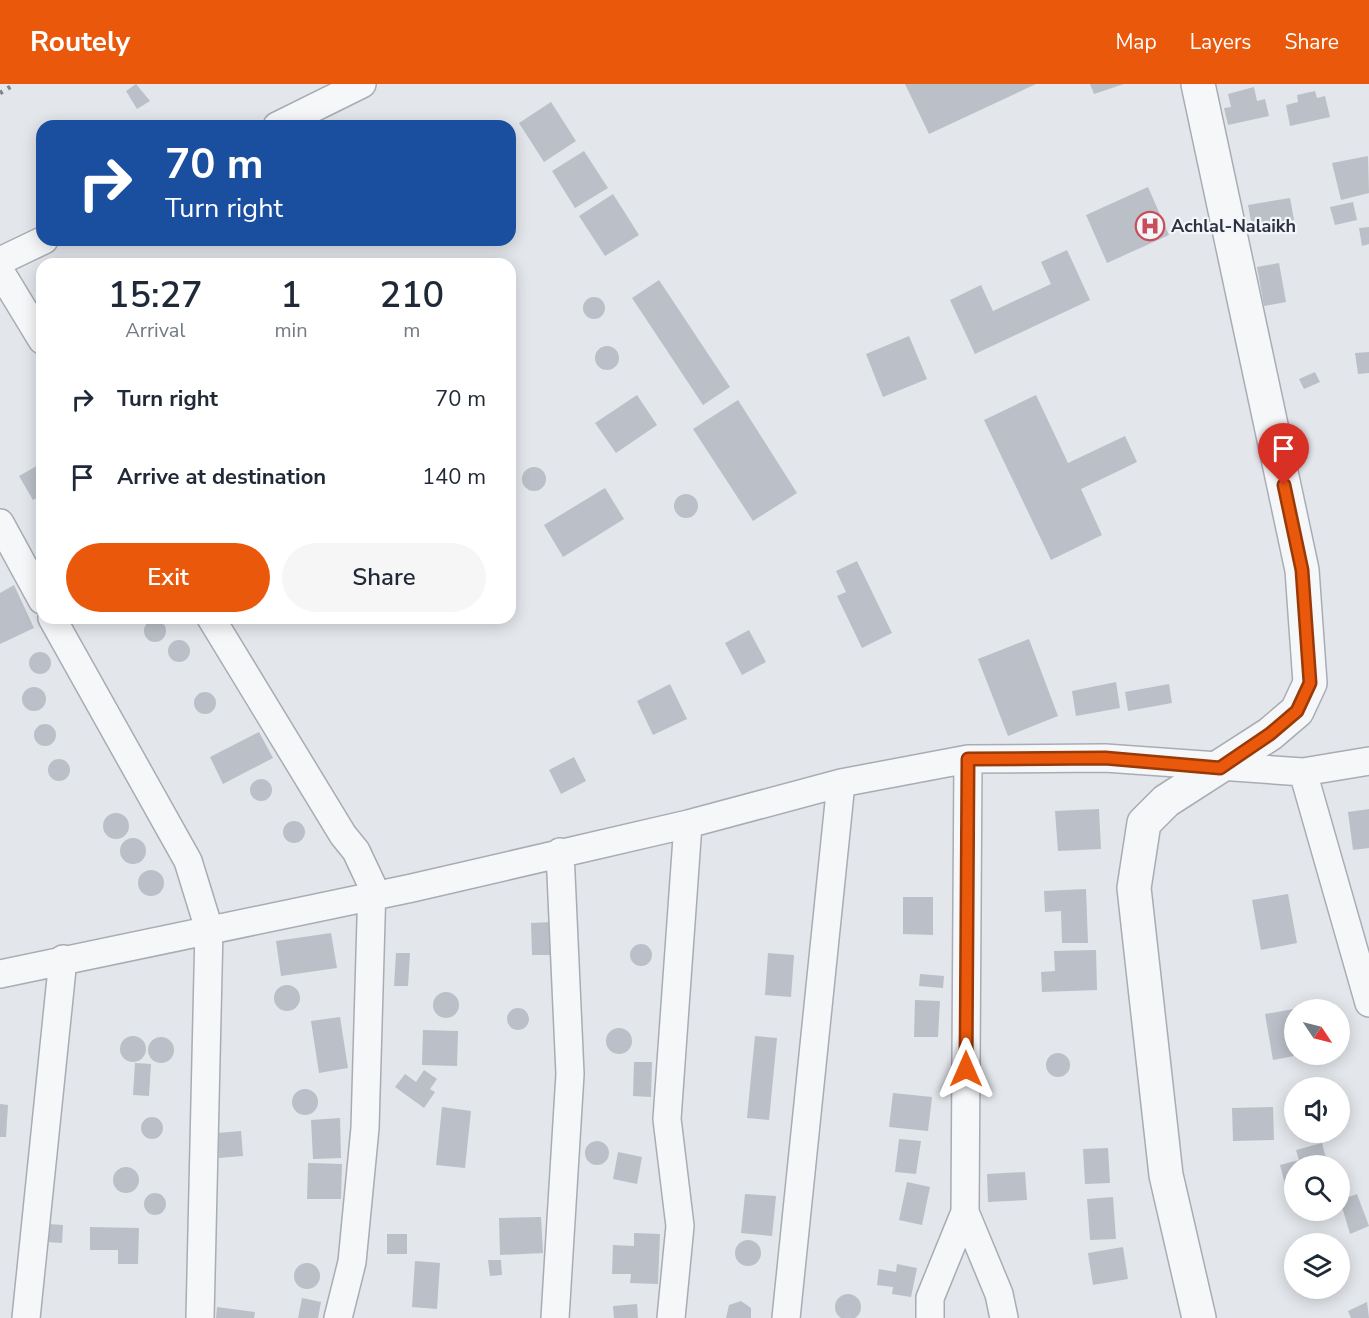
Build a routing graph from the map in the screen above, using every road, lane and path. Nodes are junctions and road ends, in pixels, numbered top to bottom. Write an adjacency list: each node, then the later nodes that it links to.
1 (362, 84): 3 (street)
2 (1198, 84): 14 (street)
3 (288, 120)
4 (36, 244): 5 (street)
5 (0, 261)
6 (0, 271): 7 (street)
7 (36, 330)
8 (0, 523): 9 (street)
9 (36, 589)
10 (55, 624): 20 (street)
11 (215, 624): 19 (street)
12 (968, 759): 14 (street); 16 (street); 24 (street)
13 (1369, 761): 15 (street)
14 (1220, 768): 15 (street); 33 (street)
15 (1303, 772): 23 (street)
16 (841, 783): 17 (street); 30 (street)
17 (688, 824): 18 (street); 29 (street)
18 (560, 852): 19 (street); 28 (street)
19 (373, 896): 20 (street); 27 (street)
20 (209, 929): 21 (street); 26 (street)
21 (63, 959): 22 (street); 25 (street)
22 (0, 974)
23 (1369, 1003)
24 (964, 1212): 31 (street); 32 (street)
25 (26, 1318)
26 (200, 1318)
27 (338, 1318)
28 (555, 1318)
29 (670, 1318)
30 (786, 1318)
31 (930, 1318)
32 (1004, 1318)
33 (1199, 1318)

